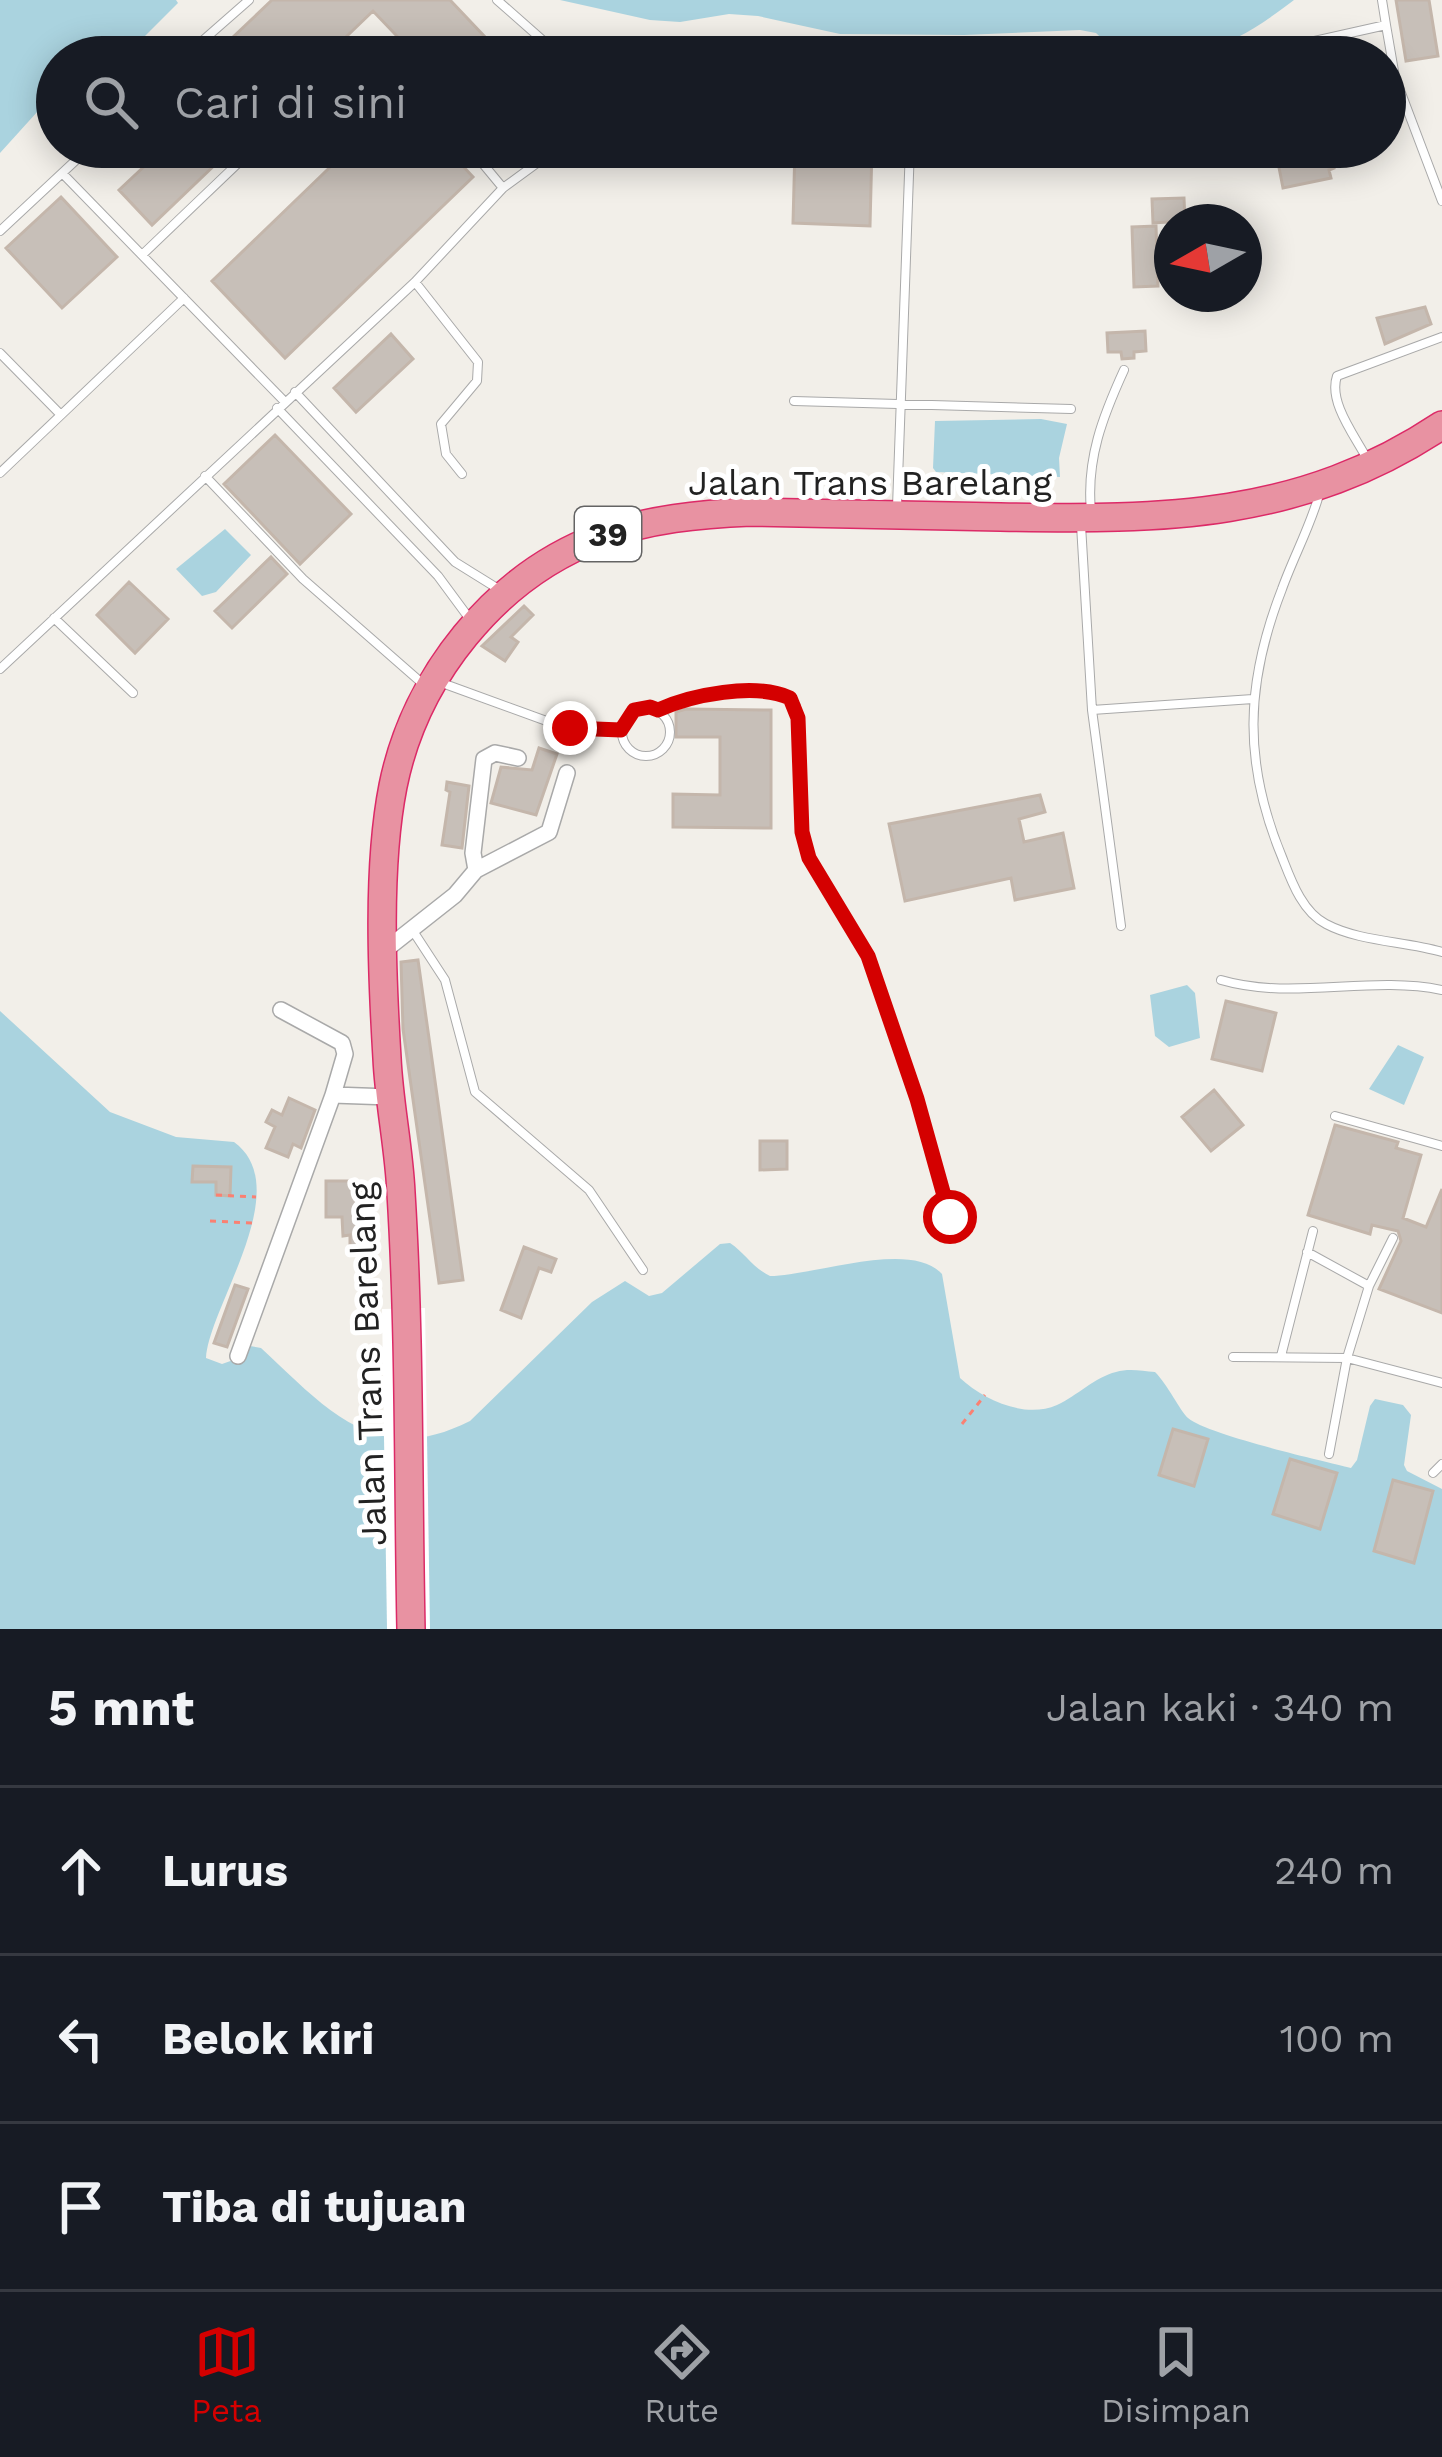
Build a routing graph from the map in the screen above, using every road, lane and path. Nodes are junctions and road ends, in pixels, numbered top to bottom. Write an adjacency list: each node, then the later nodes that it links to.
1 (249, 0): 5 (lane)
2 (497, 0): 6 (lane)
3 (1382, 0): 4 (lane)
4 (1385, 25): 7 (lane); 8 (lane)
5 (208, 36)
6 (538, 36)
7 (1336, 36)
8 (1386, 36)
9 (1406, 116): 17 (lane)
10 (69, 168): 15 (lane)
11 (233, 168): 19 (lane)
12 (486, 168): 16 (lane)
13 (530, 168): 16 (lane)
14 (909, 168): 28 (lane)
15 (63, 174): 18 (lane); 19 (lane)
16 (503, 188): 20 (lane)
17 (1442, 201)
18 (0, 231)
19 (142, 255): 21 (lane)
20 (415, 282): 25 (lane); 34 (lane)
21 (184, 298): 27 (lane); 30 (lane)
22 (1442, 338): 32 (lane)
23 (0, 353): 30 (lane)
24 (1124, 370): 38 (lane)
25 (295, 392): 27 (lane); 39 (lane)
26 (794, 401): 28 (lane)
27 (281, 405): 35 (lane); 40 (lane)
28 (901, 405): 29 (lane); 37 (lane)
29 (1071, 409)
30 (61, 415): 33 (lane)
31 (1442, 425): 32 (highway, Jalan Trans Barelang / 39)
32 (1371, 466): 36 (highway, Jalan Trans Barelang / 39)
33 (0, 473)
34 (462, 474)
35 (205, 476): 42 (lane); 45 (lane)
36 (1321, 488): 38 (highway, Jalan Trans Barelang / 39); 47 (lane)
37 (896, 515): 38 (highway, Jalan Trans Barelang / 39); 41 (highway, Jalan Trans Barelang / 39)
38 (1086, 518): 49 (lane)
39 (455, 562): 40 (lane); 41 (lane)
40 (438, 576): 43 (lane)
41 (507, 594): 43 (highway, Jalan Trans Barelang / 39)
42 (54, 618): 44 (lane); 46 (lane)
43 (474, 624): 45 (highway, Jalan Trans Barelang / 39)
44 (0, 669)
45 (432, 684): 50 (lane); 56 (highway, Jalan Trans Barelang / 39)
46 (133, 693)
47 (1252, 699): 49 (lane); 57 (lane)
48 (658, 710): 50 (lane); 50 (lane); 67 (lane)
49 (1092, 710): 54 (lane)
50 (621, 730)
51 (518, 758): 53 (street)
52 (567, 772): 53 (street)
53 (476, 870): 55 (street)
54 (1121, 926)
55 (412, 930): 56 (street); 73 (lane)
56 (384, 951): 62 (highway, Jalan Trans Barelang / 39)
57 (1442, 952)
58 (1221, 980): 59 (lane)
59 (1442, 990)
60 (280, 1010): 61 (street)
61 (333, 1095): 62 (street); 75 (street)
62 (390, 1097): 85 (highway, Jalan Trans Barelang / 39)
63 (1335, 1116): 64 (lane)
64 (1442, 1146)
65 (216, 1195): 66 (path)
66 (256, 1197)
67 (950, 1217)
68 (210, 1221): 69 (path)
69 (252, 1223)
70 (1313, 1231): 72 (lane)
71 (1393, 1238): 74 (lane)
72 (1307, 1252): 74 (lane); 76 (lane)
73 (643, 1270)
74 (1369, 1286): 78 (lane)
75 (238, 1356)
76 (1281, 1356): 77 (lane); 78 (lane)
77 (1233, 1357)
78 (1346, 1358): 79 (lane); 82 (lane)
79 (1442, 1384)
80 (985, 1395): 81 (path)
81 (962, 1424)
82 (1329, 1454)
83 (1442, 1464): 84 (lane)
84 (1433, 1473)
85 (411, 1629)

